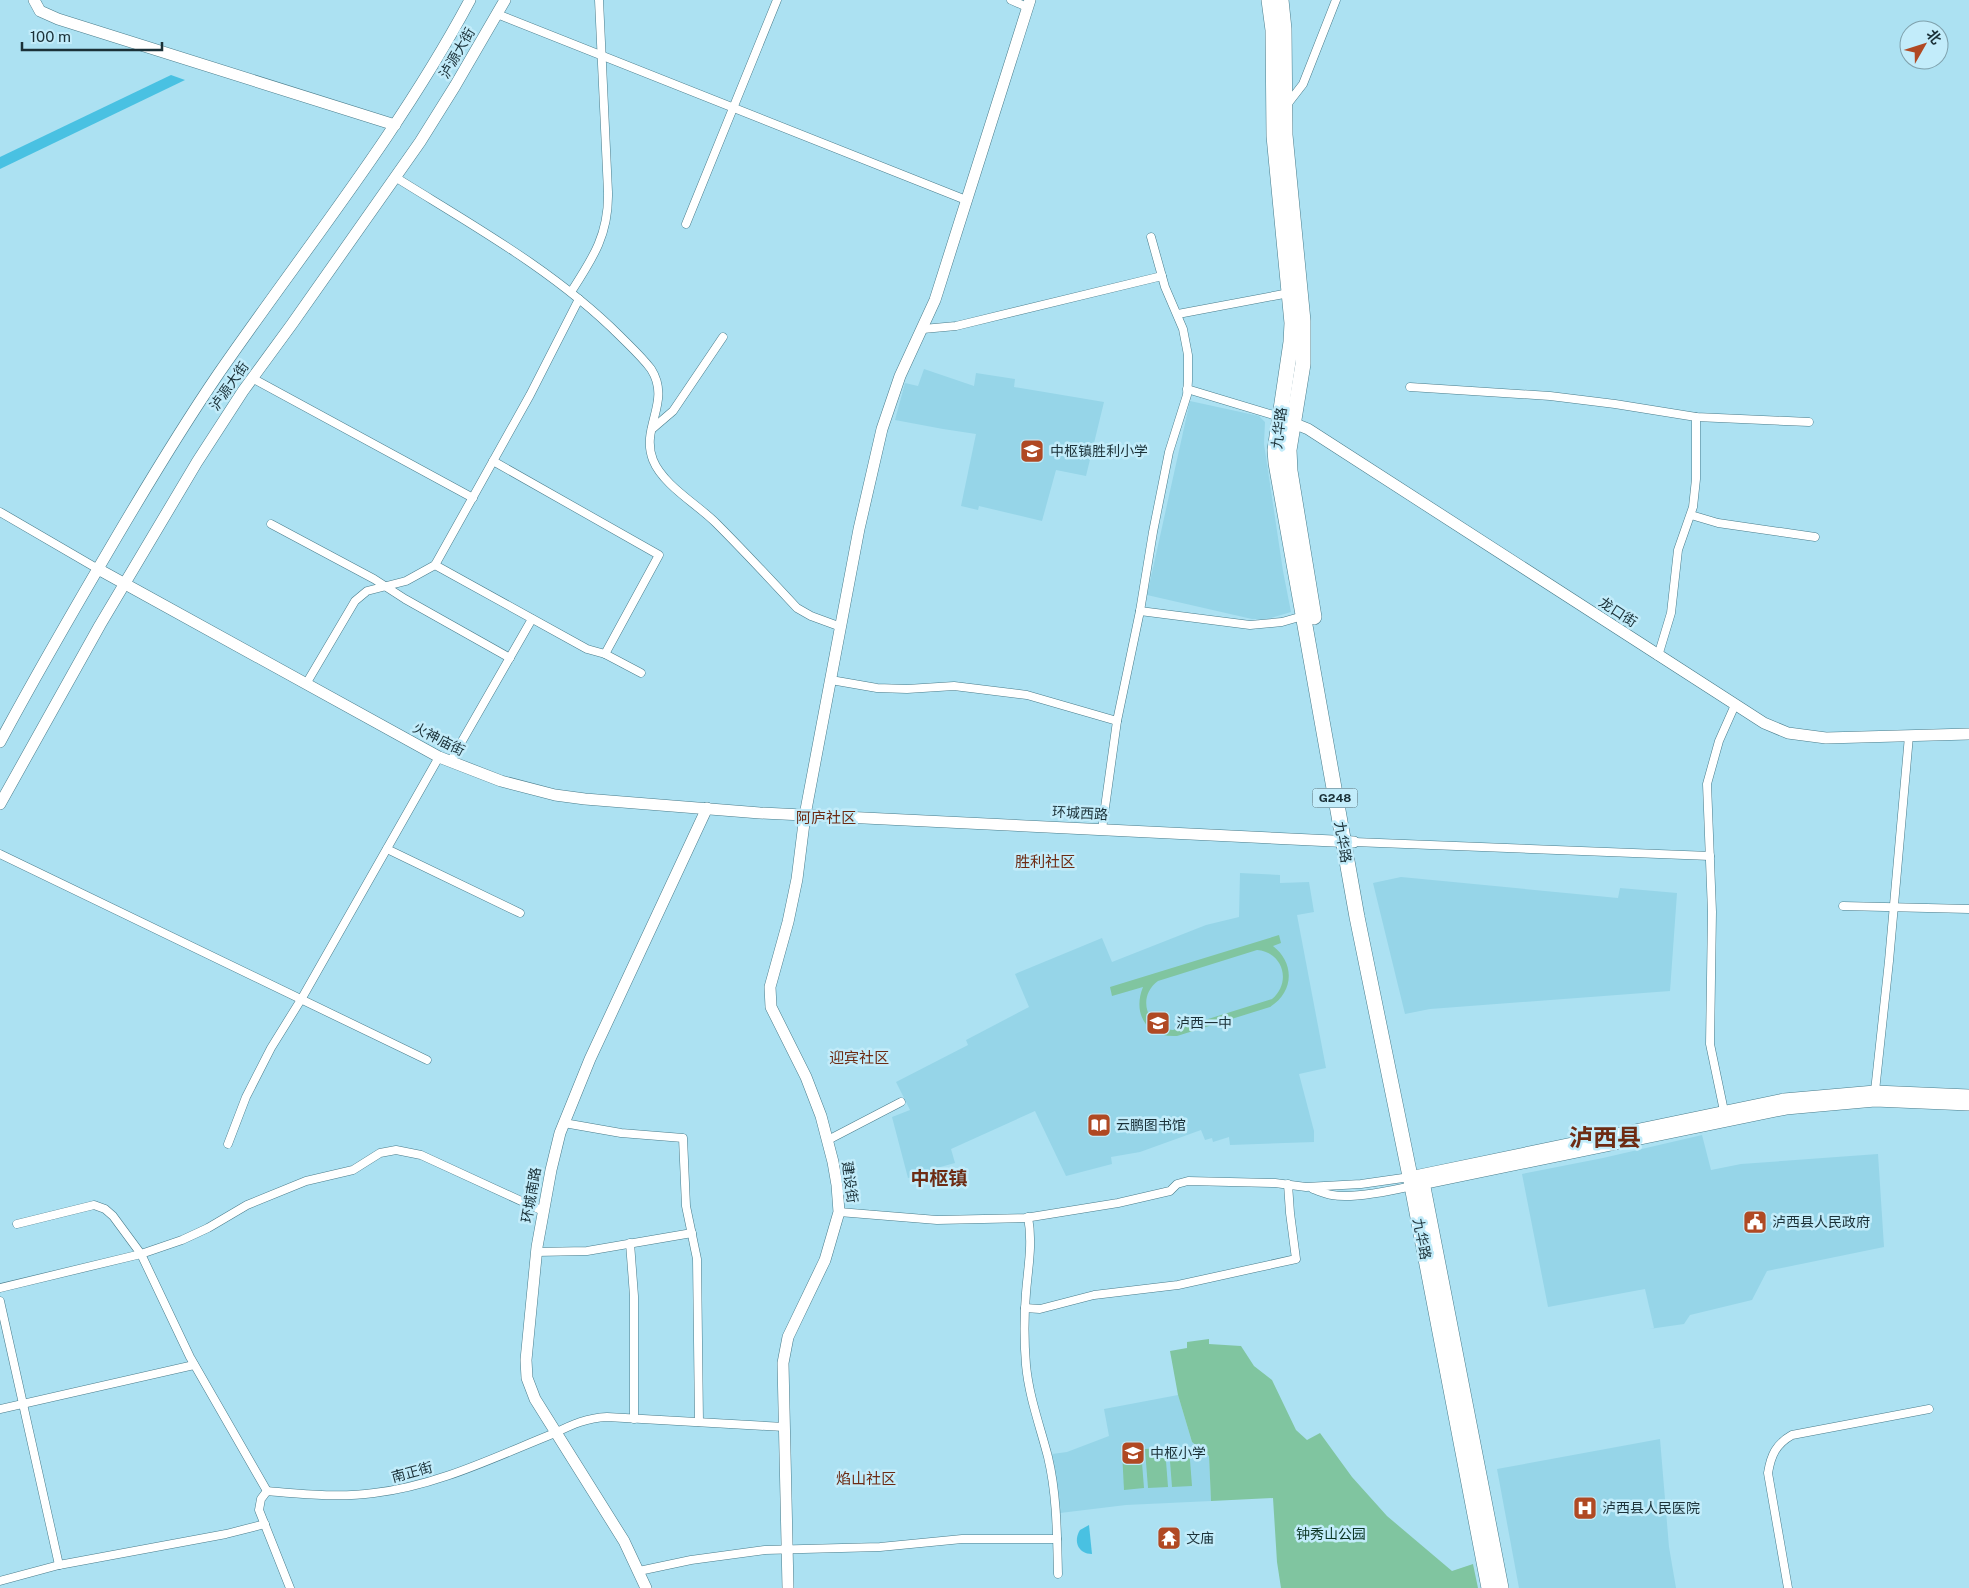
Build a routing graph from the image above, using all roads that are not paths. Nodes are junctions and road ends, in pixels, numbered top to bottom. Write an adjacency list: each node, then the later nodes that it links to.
1 (34, 0): 15 (street)
2 (470, 0): 15 (street, 泸源大街)
3 (505, 0): 11 (street, 泸源大街)
4 (599, 0): 12 (street)
5 (777, 0): 13 (street)
6 (1010, 0): 10 (street)
7 (1269, 0): 22 (highway, 九华路 / G248)
8 (1280, 0): 14 (highway, 九华路 / G248)
9 (1336, 0): 14 (street)
10 (1028, 4): 17 (street, 建设街)
11 (497, 14): 12 (street); 16 (street, 泸源大街)
12 (602, 56): 13 (street); 21 (street)
13 (733, 108): 17 (street); 18 (street)
14 (1284, 109): 33 (highway, 九华路 / G248)
15 (395, 125): 42 (street, 泸源大街)
16 (395, 176): 21 (street); 27 (street, 泸源大街)
17 (966, 200): 25 (street, 建设街)
18 (686, 224)
19 (1151, 236): 20 (street)
20 (1162, 276): 24 (street); 25 (street)
21 (571, 292): 23 (street)
22 (1289, 293): 24 (street); 30 (highway, 九华路 / G248)
23 (579, 299): 34 (street); 35 (street)
24 (1178, 314): 29 (street)
25 (922, 330): 48 (street, 建设街)
26 (723, 337): 34 (street)
27 (252, 378): 36 (street); 43 (street, 泸源大街)
28 (1410, 387): 31 (street)
29 (1187, 389): 30 (street); 45 (street)
30 (1280, 417): 33 (street, 龙口街); 46 (highway, 九华路 / G248)
31 (1696, 417): 32 (street); 38 (street)
32 (1809, 422)
33 (1294, 423): 50 (street, 龙口街); 65 (highway, 九华路 / G248)
34 (652, 429): 48 (street)
35 (493, 461): 36 (street); 49 (street)
36 (472, 498): 41 (street)
37 (0, 512): 42 (street)
38 (1690, 515): 40 (street); 50 (street)
39 (271, 524): 44 (street)
40 (1815, 536)
41 (435, 565): 44 (street); 47 (street)
42 (98, 569): 43 (street, 火神庙街); 59 (street, 泸源大街)
43 (124, 583): 54 (street, 火神庙街); 61 (street, 泸源大街)
44 (385, 586): 51 (street); 54 (street)
45 (1140, 611): 46 (street); 56 (street)
46 (1303, 616): 65 (highway, 九华路 / G248)
47 (532, 619): 49 (street); 51 (street)
48 (841, 626): 53 (street, 建设街)
49 (605, 654): 52 (street)
50 (1658, 656): 55 (street, 龙口街)
51 (510, 658): 60 (street)
52 (641, 673)
53 (831, 680): 56 (street); 63 (street, 建设街)
54 (306, 684): 60 (street, 火神庙街)
55 (1735, 705): 58 (street, 龙口街); 68 (street)
56 (1117, 721): 64 (street)
57 (1969, 734): 58 (street, 龙口街)
58 (1909, 736): 70 (street)
59 (0, 742)
60 (445, 759): 62 (street, 火神庙街); 66 (street)
61 (0, 804)
62 (708, 808): 63 (street, 火神庙街); 80 (street, 环城南路)
63 (805, 815): 64 (street, 环城西路); 81 (street, 建设街)
64 (1102, 830): 65 (street, 环城西路)
65 (1349, 842): 68 (street); 83 (highway, 九华路 / G248)
66 (387, 849): 72 (street); 73 (street)
67 (0, 854): 73 (street)
68 (1710, 856): 79 (street)
69 (1843, 906): 70 (street)
70 (1894, 907): 71 (street); 75 (street)
71 (1969, 909)
72 (520, 912)
73 (302, 998): 74 (street); 82 (street)
74 (427, 1060)
75 (1875, 1091): 76 (street); 79 (street)
76 (1969, 1095)
77 (901, 1102): 81 (street)
78 (1969, 1105): 83 (street)
79 (1724, 1111): 83 (street)
80 (564, 1123): 85 (street, 环城南路); 89 (street)
81 (828, 1140): 86 (street, 建设街)
82 (228, 1144)
83 (1416, 1180): 84 (street); 115 (highway, 九华路 / G248); 116 (highway, 九华路 / G248)
84 (1288, 1184): 87 (street); 95 (street)
85 (543, 1211): 91 (street, 环城南路); 92 (street)
86 (839, 1212): 87 (street); 102 (street, 建设街)
87 (1028, 1217): 95 (street)
88 (17, 1224): 92 (street)
89 (692, 1233): 90 (street); 101 (street)
90 (630, 1243): 91 (street); 100 (street)
91 (536, 1252): 103 (street, 环城南路)
92 (141, 1254): 93 (street); 96 (street)
93 (0, 1288)
94 (0, 1301): 97 (street)
95 (1025, 1308): 106 (street)
96 (194, 1365): 97 (street); 104 (street)
97 (23, 1404): 98 (street); 108 (street)
98 (0, 1409)
99 (1929, 1409): 117 (street)
100 (634, 1419): 101 (street, 南正街); 103 (street, 南正街)
101 (699, 1422): 102 (street, 南正街)
102 (784, 1427): 107 (street, 建设街)
103 (555, 1433): 104 (street, 南正街); 109 (street, 环城南路)
104 (267, 1492): 105 (street)
105 (265, 1524): 108 (street); 112 (street)
106 (1057, 1539): 107 (street); 110 (street)
107 (787, 1549): 109 (street); 114 (street, 建设街)
108 (58, 1566): 111 (street)
109 (639, 1571): 113 (street, 环城南路)
110 (1058, 1574)
111 (0, 1581)
112 (290, 1588)
113 (646, 1588)
114 (788, 1588)
115 (1489, 1588)
116 (1501, 1588)
117 (1788, 1588)

